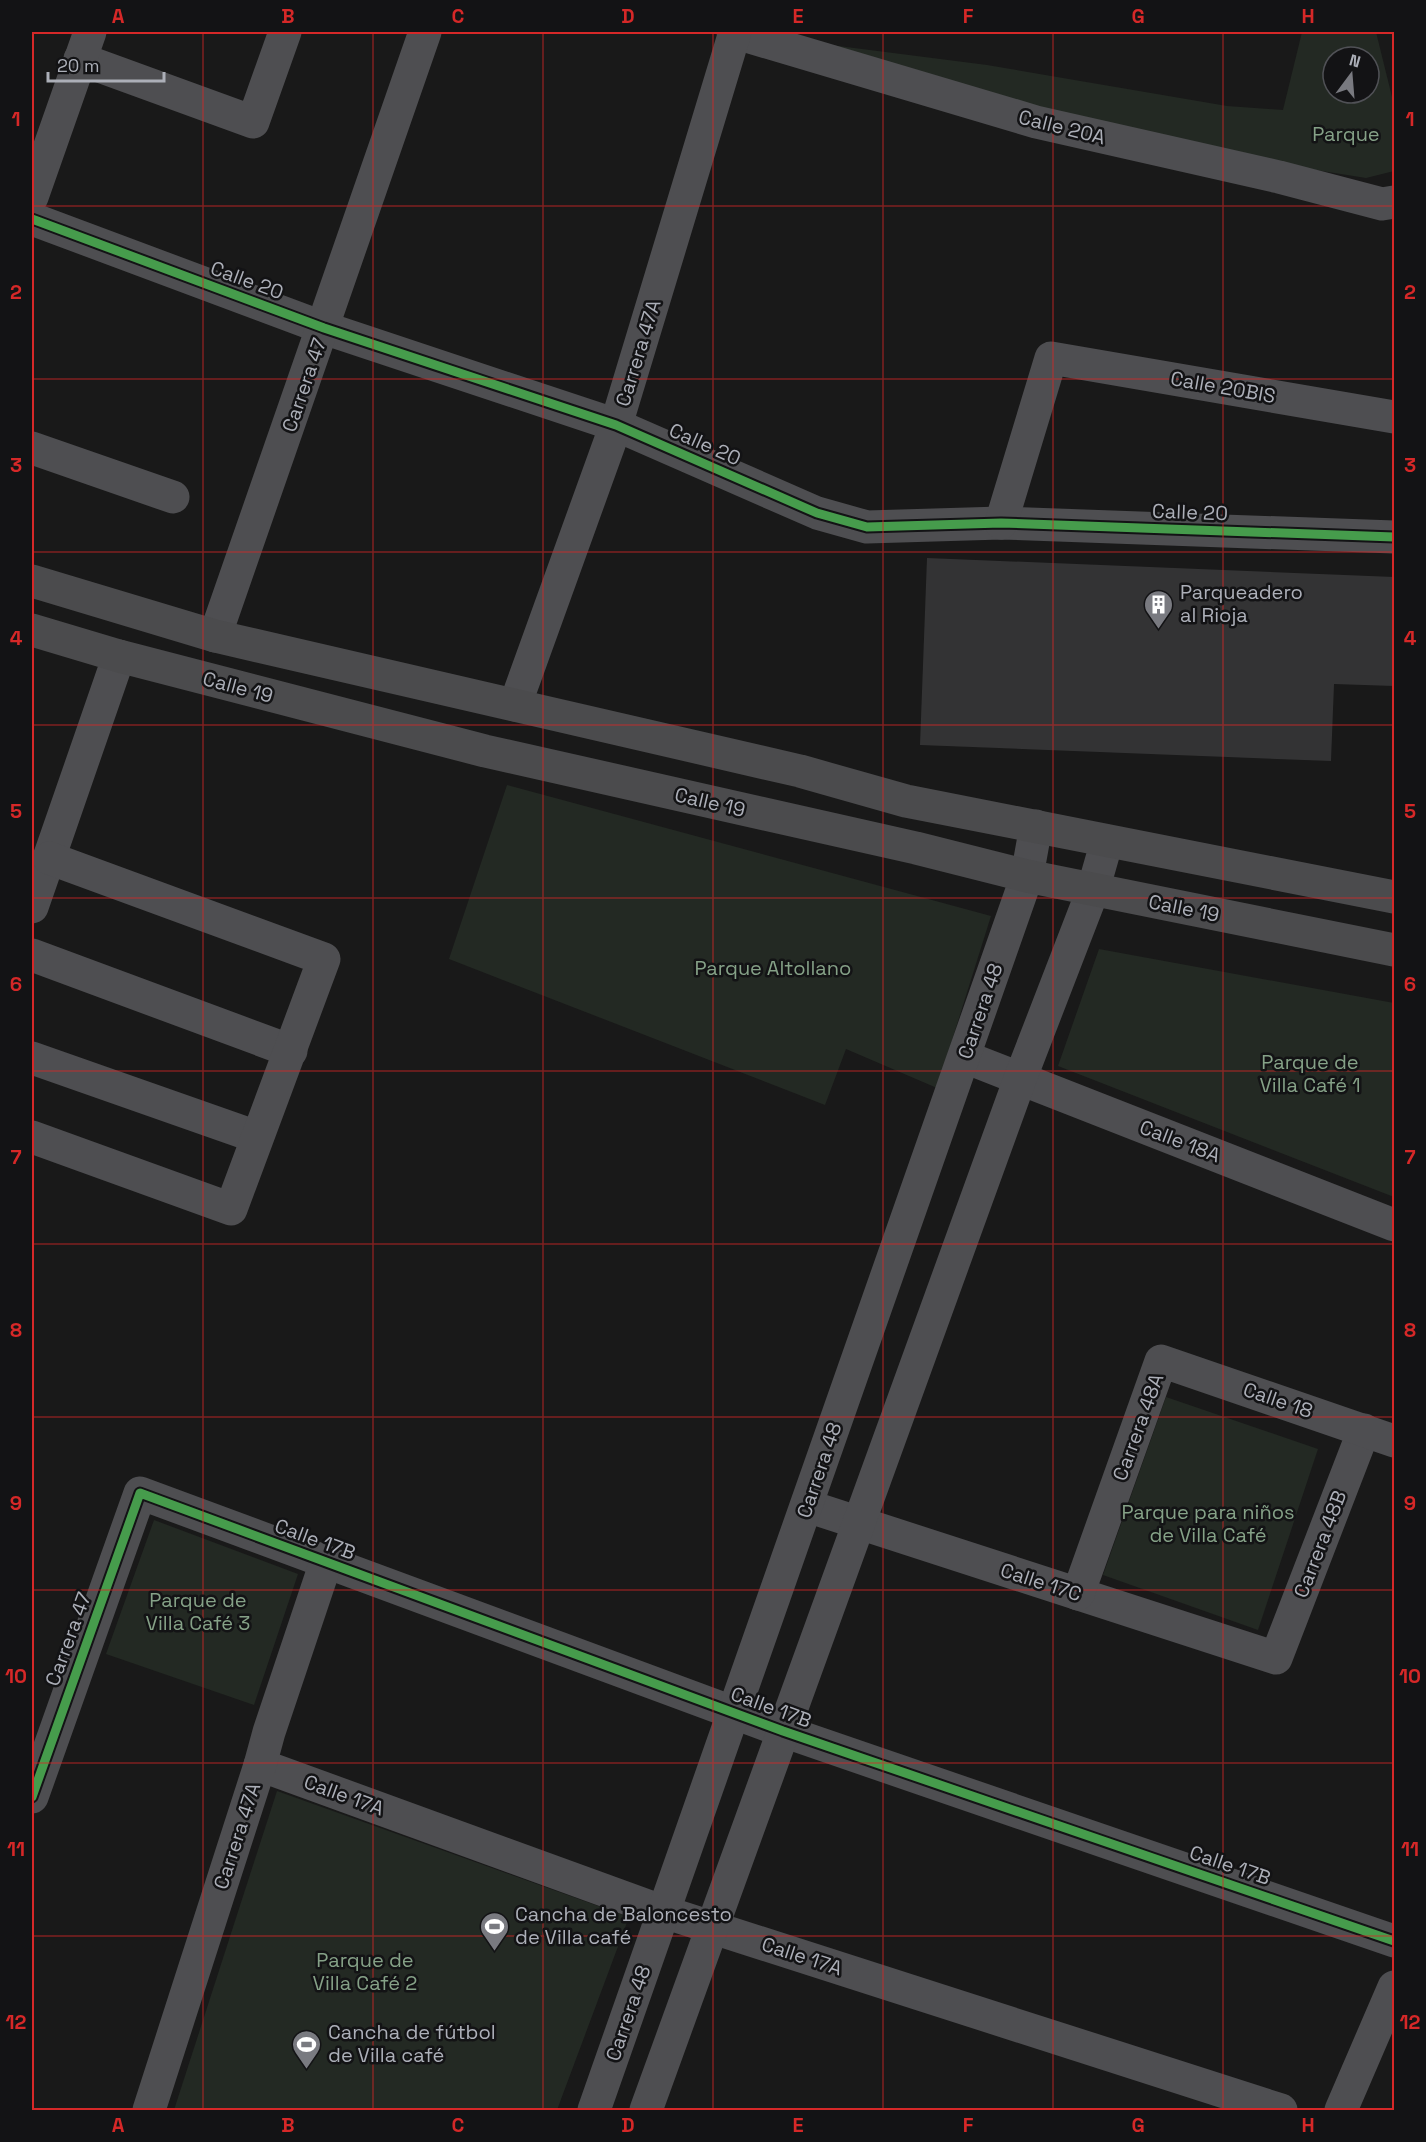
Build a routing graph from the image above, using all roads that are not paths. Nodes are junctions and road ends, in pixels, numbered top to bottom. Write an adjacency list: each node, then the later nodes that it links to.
1 (285, 32): 4 (street)
2 (425, 32): 8 (street, Carrera 47)
3 (734, 32): 6 (street, Calle 20A); 10 (street, Carrera 47A)
4 (85, 45): 5 (street)
5 (32, 197)
6 (1395, 202)
7 (32, 219): 8 (street, Calle 20)
8 (324, 328): 10 (street, Calle 20); 17 (street, Carrera 47)
9 (1395, 417): 13 (street, Calle 20BIS)
10 (616, 425): 13 (street, Calle 20); 19 (street, Carrera 47A)
11 (32, 448): 12 (street)
12 (173, 497)
13 (1001, 523): 14 (street, Calle 20)
14 (1395, 537)
15 (32, 581): 17 (main road)
16 (32, 630): 18 (main road, Calle 19)
17 (215, 636): 19 (main road)
18 (119, 656): 22 (street); 23 (main road, Calle 19)
19 (515, 705): 20 (main road)
20 (1035, 826): 21 (main road); 23 (street, Carrera 48)
21 (1107, 840): 24 (street); 25 (main road)
22 (49, 858): 26 (street); 29 (street)
23 (1027, 876): 24 (main road, Calle 19); 30 (street, Carrera 48)
24 (1093, 890): 27 (main road, Calle 19); 32 (street)
25 (1395, 897)
26 (32, 907)
27 (1395, 950)
28 (32, 955): 29 (street)
29 (291, 1051): 34 (street)
30 (965, 1057): 32 (street, Calle 18A); 40 (street, Carrera 48)
31 (32, 1058): 34 (street)
32 (1020, 1078): 35 (street, Calle 18A); 41 (street)
33 (32, 1137): 34 (street)
34 (257, 1137)
35 (1395, 1225)
36 (1161, 1361): 37 (street, Calle 18); 43 (street, Carrera 48A)
37 (1365, 1430): 38 (street, Calle 18); 44 (street, Carrera 48B)
38 (1395, 1441)
39 (140, 1493): 42 (street, Calle 17B); 48 (street, Carrera 47)
40 (807, 1506): 41 (street, Calle 17C); 45 (street, Carrera 48)
41 (859, 1522): 43 (street, Calle 17C); 46 (street)
42 (326, 1562): 45 (street, Calle 17B); 47 (street, Carrera 47A)
43 (1078, 1594): 44 (street, Calle 17C)
44 (1276, 1658)
45 (734, 1713): 46 (street, Calle 17B); 49 (street, Carrera 48)
46 (783, 1731): 50 (street); 51 (street, Calle 17B)
47 (260, 1765): 49 (street, Calle 17A); 53 (street, Carrera 47A)
48 (32, 1797)
49 (664, 1912): 50 (street, Calle 17A); 54 (street, Carrera 48)
50 (712, 1927): 55 (street); 56 (street, Calle 17A)
51 (1395, 1941)
52 (1395, 1987): 57 (street)
53 (149, 2110)
54 (594, 2110)
55 (646, 2110)
56 (1281, 2110)
57 (1341, 2110)

